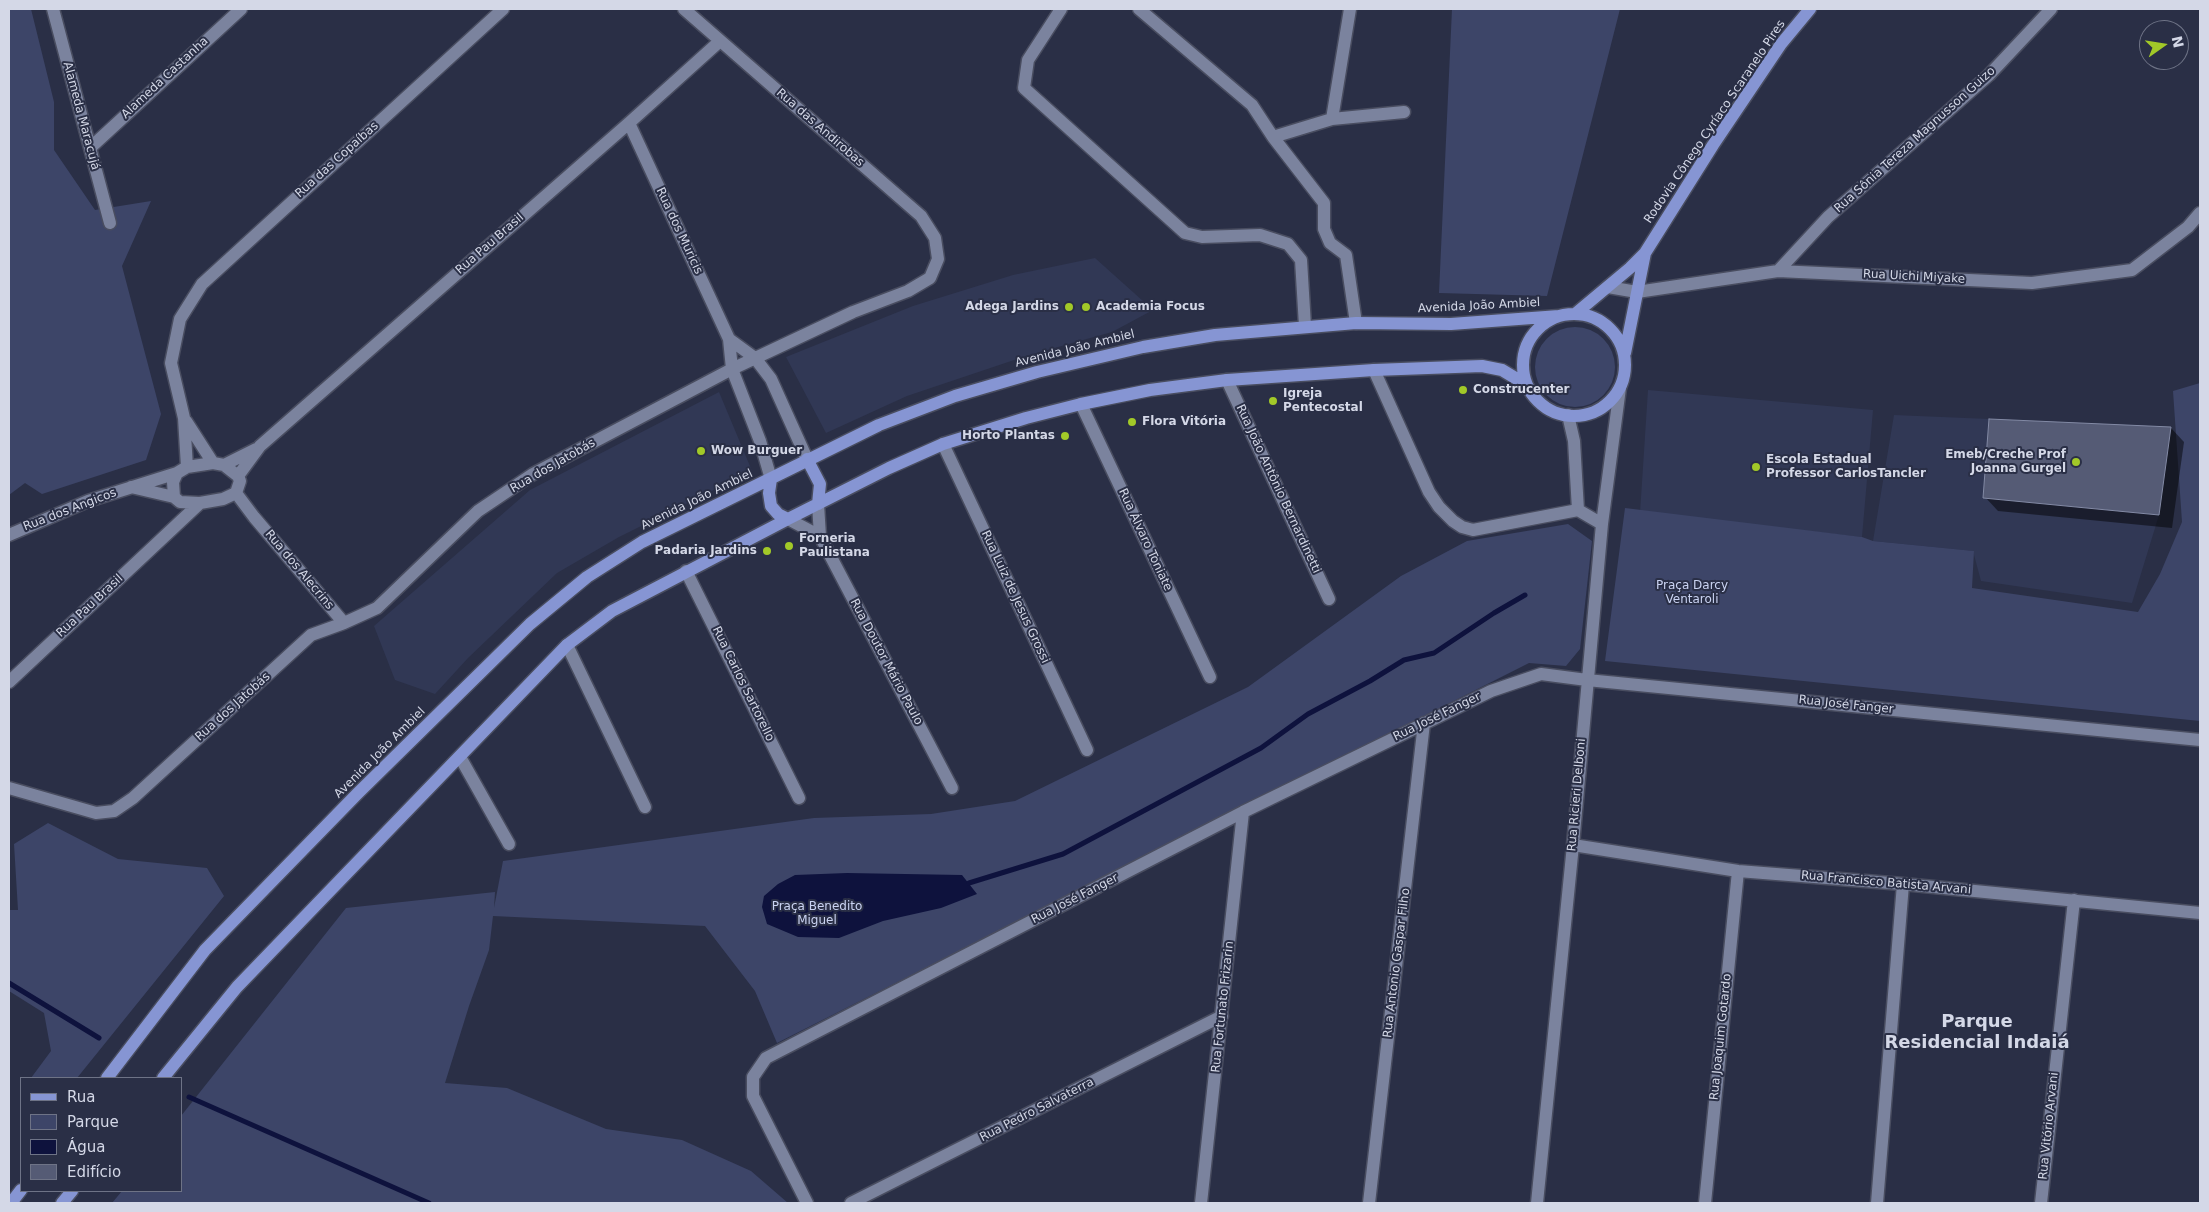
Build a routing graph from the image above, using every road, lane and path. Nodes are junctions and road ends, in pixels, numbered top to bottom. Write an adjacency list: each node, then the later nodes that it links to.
1 (53, 9): 15 (street, Alameda Maracujá)
2 (241, 9): 15 (street, Alameda Castanha)
3 (503, 9): 37 (street, Rua das Copaíbas)
4 (684, 9): 10 (street, Rua das Andirobas)
5 (1061, 9): 26 (street)
6 (1139, 9): 14 (street)
7 (1350, 9): 12 (street)
8 (1810, 9): 18 (main road, Rodovia Cônego Cyríaco Scaranelo Pires)
9 (2051, 9): 20 (street, Rua Sônia Tereza Magnusson Guizo)
10 (720, 41): 13 (street, Rua Pau Brasil); 19 (street, Rua das Andirobas)
11 (1404, 112): 12 (street)
12 (1332, 118): 14 (street)
13 (629, 123): 27 (street, Rua dos Muricis); 39 (street, Rua Pau Brasil)
14 (1273, 137): 25 (street)
15 (90, 148): 17 (street, Alameda Maracujá)
16 (2200, 213): 20 (street, Rua Uichi Miyake)
17 (110, 223)
18 (1644, 253): 21 (main road, Rodovia Cônego Cyríaco Scaranelo Pires); 22 (main road, Rodovia Cônego Cyríaco Scaranelo Pires)
19 (938, 259): 29 (street, Rua dos Jatobás)
20 (1778, 271): 22 (street, Rua Uichi Miyake)
21 (1608, 287): 22 (street, Rua Uichi Miyake); 23 (main road, Rodovia Cônego Cyríaco Scaranelo Pires)
22 (1637, 292): 28 (main road, Rodovia Cônego Cyríaco Scaranelo Pires)
23 (1575, 314): 24 (main road, Avenida João Ambiel); 28 (main road, Avenida João Ambiel)
24 (1559, 316): 25 (main road, Avenida João Ambiel); 33 (main road, Avenida João Ambiel)
25 (1356, 323): 26 (main road, Avenida João Ambiel)
26 (1305, 326): 40 (main road, Avenida João Ambiel)
27 (729, 339): 29 (street, Rua dos Muricis); 30 (street, Rua dos Muricis)
28 (1624, 355): 34 (main road, Avenida João Ambiel)
29 (755, 358): 30 (street, Rua dos Jatobás); 40 (street, Rua dos Muricis)
30 (732, 369): 44 (street, Rua dos Muricis); 60 (street, Rua dos Jatobás)
31 (1374, 370): 32 (main road, Avenida João Ambiel); 33 (main road, Avenida João Ambiel); 51 (street)
32 (1226, 380): 35 (main road, Avenida João Ambiel); 59 (street, Rua João Antônio Bernardinetti)
33 (1528, 385): 36 (main road, Avenida João Ambiel)
34 (1620, 388): 36 (main road, Avenida João Ambiel); 54 (street, Rua Ricieri Delboni)
35 (1081, 404): 38 (main road, Avenida João Ambiel); 62 (street, Rua Álvaro Toniate)
36 (1568, 415): 51 (street)
37 (184, 418): 41 (street); 42 (street)
38 (944, 444): 50 (main road, Avenida João Ambiel); 67 (street, Rua Luiz de Jesus Grossi)
39 (260, 446): 41 (street, Rua Pau Brasil); 43 (street, Rua Pau Brasil)
40 (807, 459): 44 (main road, Avenida João Ambiel); 50 (main road)
41 (218, 464): 42 (street, Rua dos Angicos); 43 (street)
42 (182, 470): 45 (street, Rua dos Angicos); 48 (street, Rua Pau Brasil)
43 (238, 476): 46 (street)
44 (771, 479): 53 (main road); 81 (main road, Avenida João Ambiel)
45 (131, 487): 48 (street, Rua dos Angicos); 56 (street, Rua dos Angicos)
46 (236, 493): 47 (street, Rua dos Angicos); 52 (street, Rua dos Alecrins)
47 (223, 499): 49 (street, Rua dos Angicos); 52 (street, Rua dos Alecrins)
48 (177, 500): 49 (street, Rua dos Angicos); 55 (street, Rua Pau Brasil)
49 (200, 503): 55 (street, Rua Pau Brasil)
50 (818, 504): 53 (main road, Avenida João Ambiel); 57 (street, Rua Doutor Mário Paulo)
51 (1578, 510): 54 (street)
52 (254, 517): 60 (street, Rua dos Alecrins)
53 (788, 519): 57 (street); 58 (main road, Avenida João Ambiel)
54 (1602, 524): 63 (street, Rua Ricieri Delboni)
55 (171, 531): 64 (street, Rua Pau Brasil)
56 (9, 535)
57 (820, 536): 70 (street, Rua Doutor Mário Paulo)
58 (686, 570): 61 (main road, Avenida João Ambiel); 71 (street, Rua Carlos Sartorello)
59 (1330, 598)
60 (344, 623): 69 (street, Rua dos Jatobás)
61 (567, 645): 68 (main road, Avenida João Ambiel); 72 (street)
62 (1210, 677)
63 (1587, 680): 65 (street, Rua José Fanger); 66 (street, Rua José Fanger); 75 (street, Rua Ricieri Delboni)
64 (9, 682)
65 (1424, 723): 73 (street, Rua José Fanger); 90 (street, Rua Antonio Gaspar Filho)
66 (2200, 740)
67 (1087, 750)
68 (460, 757): 74 (street); 82 (main road, Avenida João Ambiel)
69 (9, 788)
70 (952, 788)
71 (799, 798)
72 (646, 807)
73 (1243, 812): 80 (street, Rua Fortunato Frizarin); 87 (street, Rua José Fanger)
74 (509, 844)
75 (1573, 846): 76 (street, Rua Francisco Batista Arvani); 91 (street, Rua Ricieri Delboni)
76 (1738, 871): 77 (street, Rua Francisco Batista Arvani); 92 (street, Rua Joaquim Gotardo)
77 (1903, 884): 78 (street, Rua Francisco Batista Arvani); 93 (street)
78 (2074, 900): 79 (street, Rua Francisco Batista Arvani); 94 (street, Rua Vitório Arvani)
79 (2200, 913)
80 (1222, 1016): 88 (street, Rua Pedro Salvaterra); 89 (street, Rua Fortunato Frizarin)
81 (108, 1077)
82 (164, 1077)
83 (20, 1191): 85 (main road)
84 (71, 1192): 86 (main road)
85 (11, 1203)
86 (62, 1203)
87 (807, 1203)
88 (851, 1203)
89 (1201, 1203)
90 (1369, 1203)
91 (1538, 1203)
92 (1705, 1203)
93 (1877, 1203)
94 (2041, 1203)

